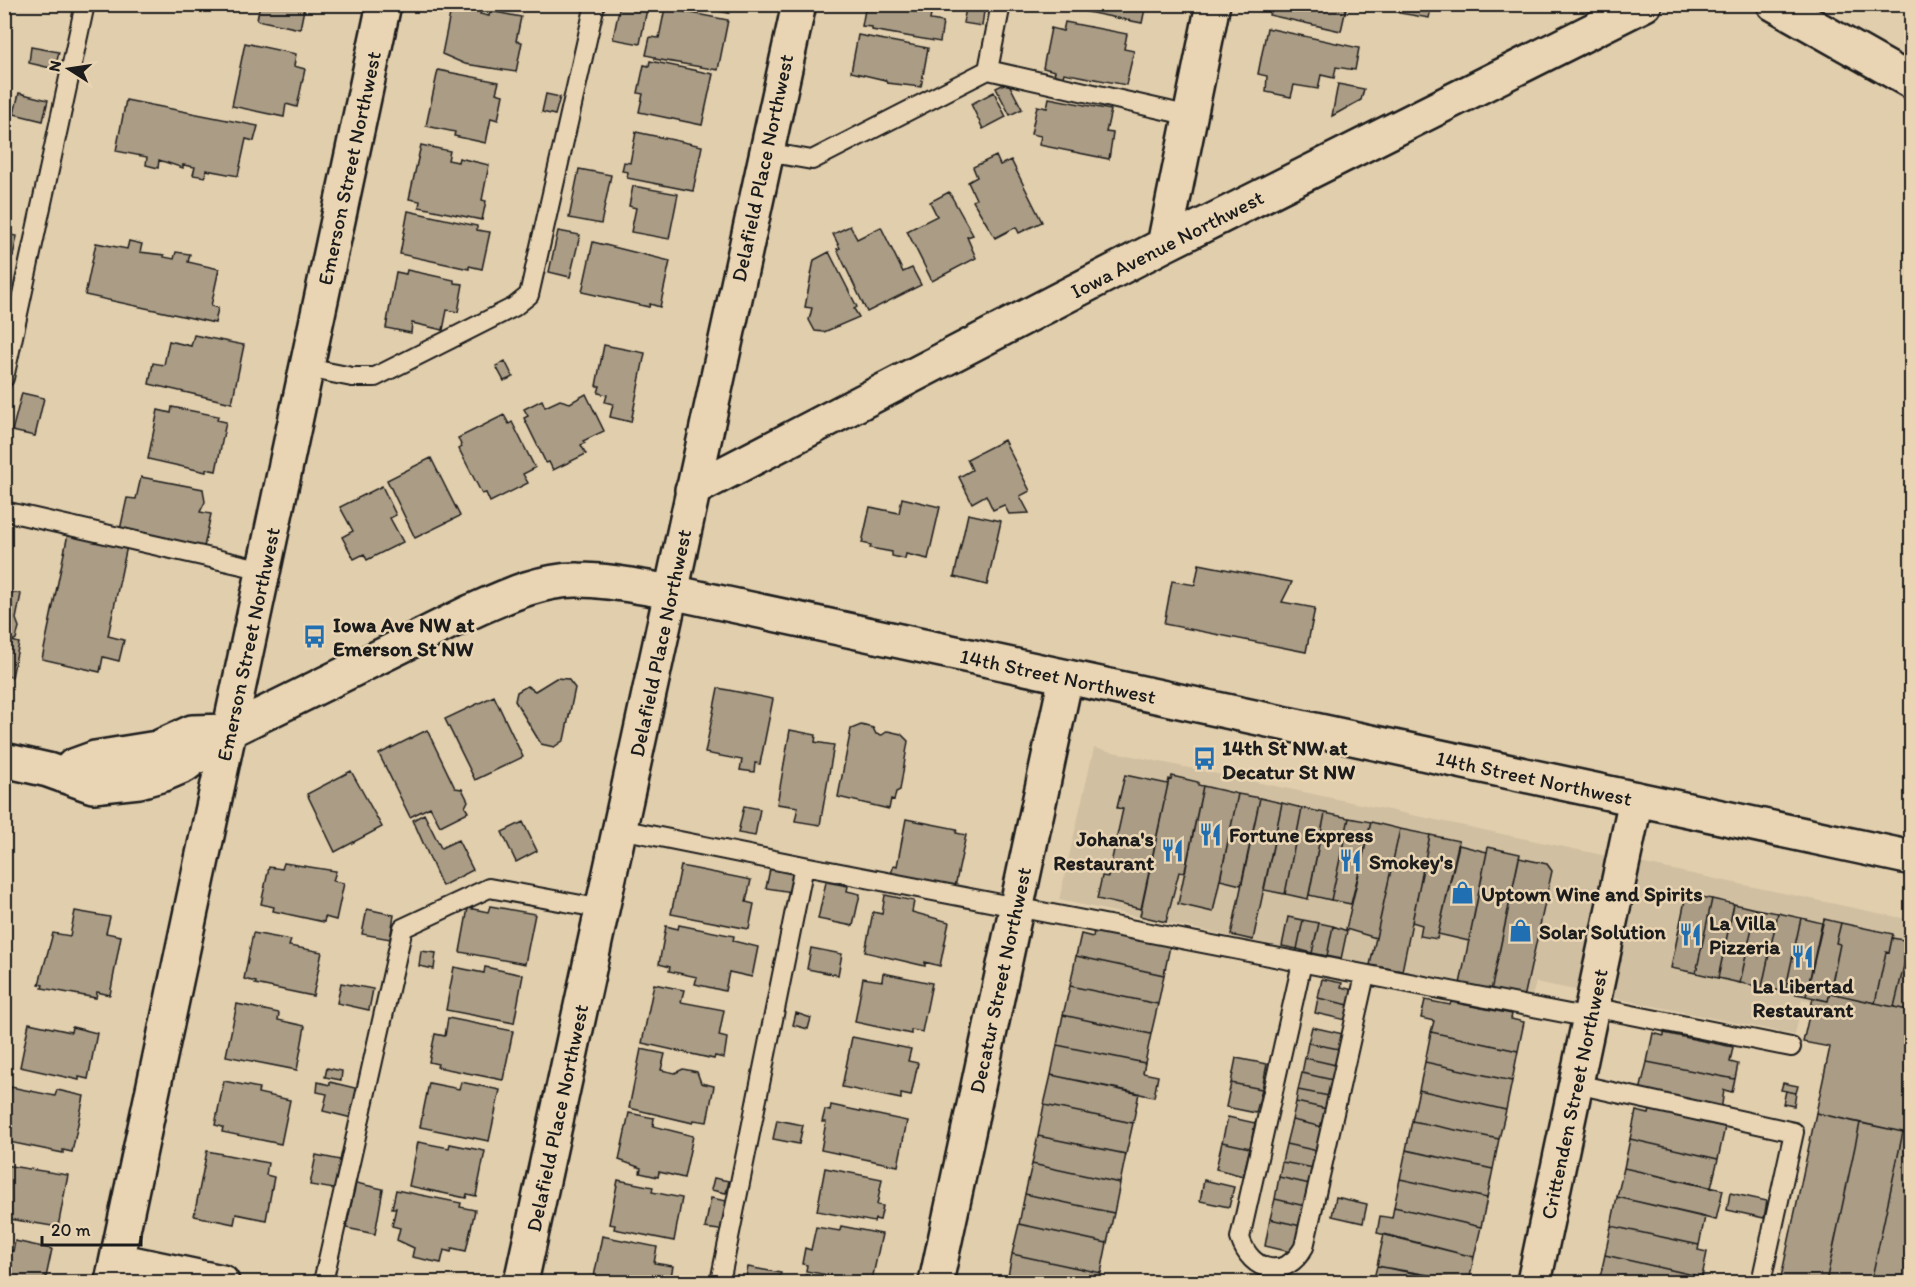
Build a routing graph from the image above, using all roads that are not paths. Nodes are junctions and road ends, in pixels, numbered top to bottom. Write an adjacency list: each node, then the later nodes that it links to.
1 (85, 4): 15 (lane)
2 (384, 4): 14 (street, Emerson Street Northwest)
3 (595, 4): 14 (lane)
4 (799, 4): 12 (street, Delafield Place Northwest)
5 (1001, 4): 9 (lane)
6 (1214, 4): 11 (street)
7 (1645, 4): 13 (street, Iowa Avenue Northwest)
8 (1773, 5): 10 (street)
9 (988, 70): 11 (lane); 12 (lane)
10 (1911, 82)
11 (1191, 116): 13 (street)
12 (766, 152): 16 (street, Delafield Place Northwest)
13 (1164, 245): 16 (street, Iowa Avenue Northwest)
14 (307, 368): 18 (street, Emerson Street Northwest)
15 (4, 378)
16 (692, 490): 19 (street, Delafield Place Northwest)
17 (4, 511): 18 (lane)
18 (264, 570): 21 (street, Emerson Street Northwest)
19 (671, 592): 20 (street, 14th Street Northwest); 21 (street, 14th Street Northwest); 24 (street, Delafield Place Northwest)
20 (1066, 677): 23 (street, 14th Street Northwest); 27 (street, Decatur Street Northwest)
21 (230, 731): 22 (street, 14th Street Northwest); 34 (street, Emerson Street Northwest)
22 (4, 760)
23 (1636, 800): 25 (street, 14th Street Northwest); 31 (street, Crittenden Street Northwest)
24 (620, 829): 26 (lane); 28 (street, Delafield Place Northwest)
25 (1911, 858)
26 (804, 866): 27 (lane); 38 (lane)
27 (1015, 908): 29 (lane); 39 (street, Decatur Street Northwest)
28 (603, 909): 36 (lane); 37 (street, Delafield Place Northwest)
29 (1302, 963): 30 (lane); 30 (lane)
30 (1365, 975): 31 (lane)
31 (1591, 1012): 32 (lane); 33 (street, Crittenden Street Northwest)
32 (1791, 1047)
33 (1576, 1084): 40 (street, Crittenden Street Northwest); 41 (lane)
34 (115, 1271): 35 (street)
35 (222, 1282)
36 (323, 1282)
37 (521, 1282)
38 (720, 1282)
39 (936, 1282)
40 (1534, 1282)
41 (1761, 1282)

